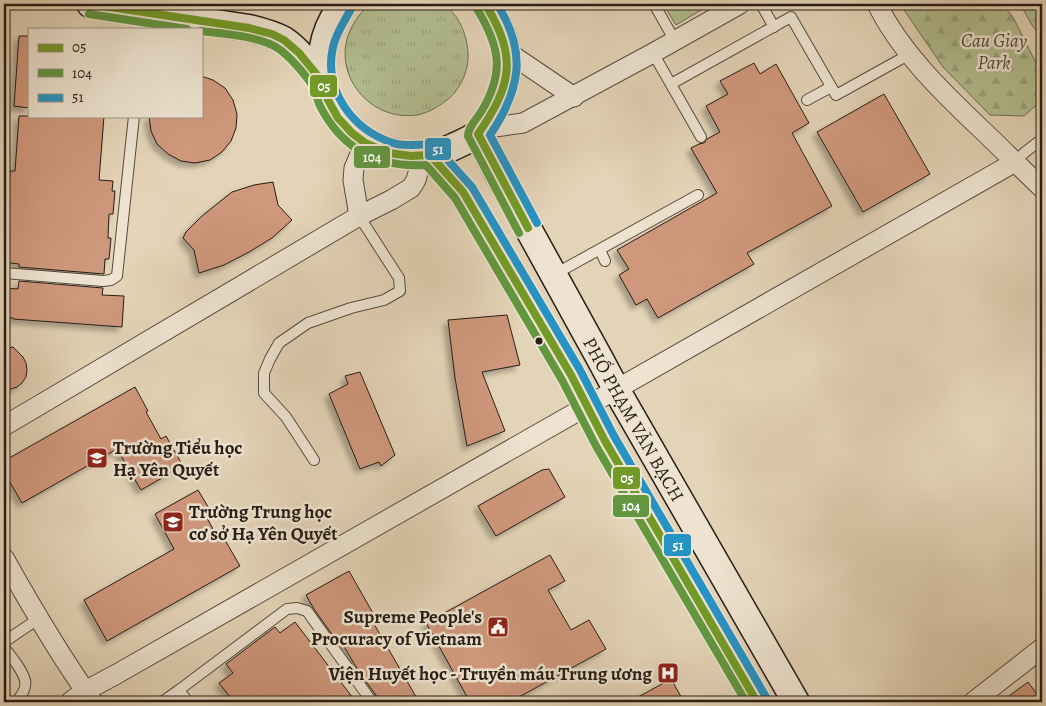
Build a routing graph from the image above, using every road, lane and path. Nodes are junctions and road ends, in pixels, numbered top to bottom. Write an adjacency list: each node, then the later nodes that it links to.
1 (90, 4): 8 (main road)
2 (343, 4): 14 (main road)
3 (485, 4): 11 (main road)
4 (654, 4): 10 (lane)
5 (740, 4): 10 (street)
6 (762, 4): 9 (lane)
7 (877, 4): 13 (street)
8 (143, 21): 14 (main road)
9 (774, 27): 15 (lane); 16 (lane)
10 (675, 40): 12 (street)
11 (506, 52): 17 (street); 20 (main road)
12 (654, 53): 15 (lane); 17 (street)
13 (910, 54): 16 (lane); 25 (street)
14 (322, 81): 23 (main road)
15 (671, 84): 21 (lane)
16 (831, 87): 18 (lane)
17 (574, 96): 20 (street)
18 (807, 100)
19 (134, 118): 33 (lane)
20 (480, 132): 24 (main road); 26 (main road, PHỐ PHẠM VĂN BẠCH)
21 (701, 137)
22 (1042, 139): 25 (lane)
23 (365, 143): 24 (main road); 30 (street)
24 (427, 155): 28 (main road, PHỐ PHẠM VĂN BẠCH); 30 (street)
25 (1015, 162): 27 (street); 35 (street)
26 (498, 172): 28 (main road); 34 (main road, PHỐ PHẠM VĂN BẠCH)
27 (1042, 188)
28 (463, 192): 36 (main road, PHỐ PHẠM VĂN BẠCH)
29 (698, 195): 31 (lane)
30 (359, 216): 37 (street); 38 (lane)
31 (600, 250): 32 (lane); 34 (lane)
32 (605, 261)
33 (4, 273)
34 (554, 274): 35 (main road, PHỐ PHẠM VĂN BẠCH)
35 (616, 389): 36 (street); 52 (main road, PHỐ PHẠM VĂN BẠCH)
36 (587, 406): 45 (street); 51 (main road, PHỐ PHẠM VĂN BẠCH)
37 (4, 426)
38 (314, 460)
39 (4, 558): 40 (street)
40 (38, 619): 41 (lane); 45 (street)
41 (4, 642)
42 (4, 648): 46 (lane)
43 (1042, 648): 53 (street)
44 (179, 690): 48 (lane); 49 (lane); 50 (lane)
45 (89, 696): 47 (street)
46 (16, 702)
47 (70, 702)
48 (162, 702)
49 (188, 702)
50 (372, 702)
51 (757, 702)
52 (796, 702)
53 (973, 702)

